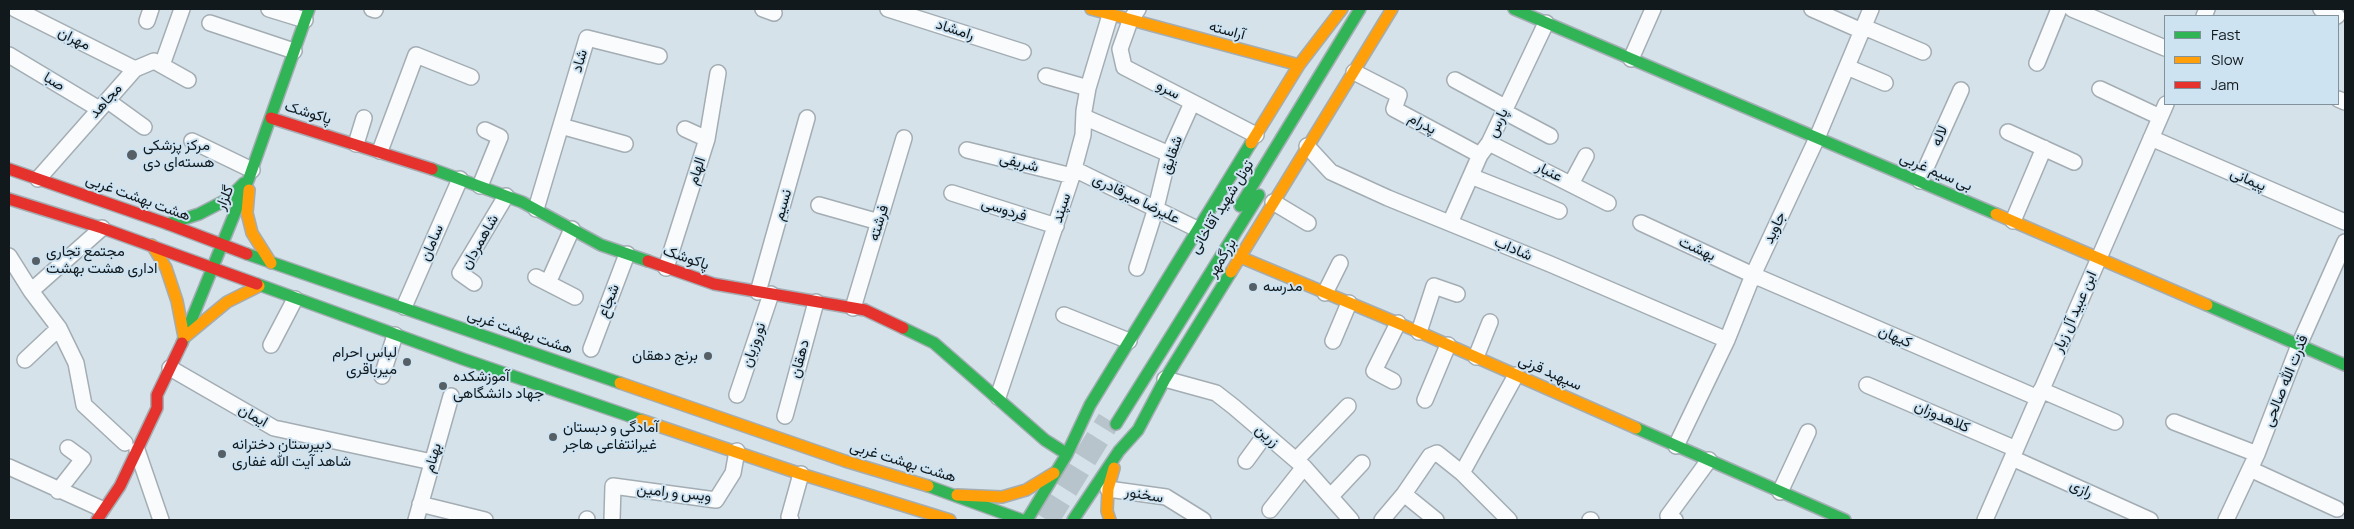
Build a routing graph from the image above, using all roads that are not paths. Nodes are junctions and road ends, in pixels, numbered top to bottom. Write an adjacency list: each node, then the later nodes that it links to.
1 (15, 9): 34 (street, مهران)
2 (182, 9): 31 (street)
3 (269, 9): 16 (street)
4 (888, 9): 25 (street, رامشاد)
5 (1091, 9): 17 (main road, آراسته)
6 (1342, 9): 32 (main road)
7 (1360, 9): 166 (main road, تونل شهید آقاخانی)
8 (1392, 9): 35 (main road, بزرگمهر)
9 (1514, 9): 21 (main road, بی سیم غربی)
10 (1653, 9): 29 (street)
11 (1812, 9): 22 (street)
12 (1871, 9): 22 (street, جاوید)
13 (2059, 9): 30 (street)
14 (2072, 9): 23 (street)
15 (2320, 9): 19 (street)
16 (307, 14): 24 (main road, گلزار)
17 (1110, 15): 18 (main road, آراسته); 43 (street, سپند)
18 (1134, 15): 32 (main road, آراسته); 46 (street, سرو)
19 (2335, 15)
20 (210, 23): 24 (street)
21 (1546, 23): 29 (main road, بی سیم غربی); 48 (street, پارس)
22 (1863, 29): 26 (street); 33 (street, جاوید)
23 (2164, 48)
24 (294, 52): 51 (main road, گلزار)
25 (1022, 52)
26 (1923, 52)
27 (9, 55): 47 (street, صبا)
28 (658, 56): 54 (street, شاد)
29 (1631, 59): 62 (main road, بی سیم غربی)
30 (2037, 63)
31 (162, 65): 34 (street); 40 (street)
32 (1298, 65): 59 (main road)
33 (1847, 67): 42 (street); 62 (street, جاوید)
34 (135, 69): 47 (street, مجاهد)
35 (1354, 72): 68 (main road, بزرگمهر); 70 (street, پدرام)
36 (718, 73): 64 (street, الهام)
37 (1046, 76): 43 (street)
38 (471, 77): 72 (street)
39 (1331, 79): 166 (main road, بزرگمهر)
40 (188, 80)
41 (1455, 80): 48 (street)
42 (1885, 83)
43 (1088, 88): 50 (street, سپند)
44 (2100, 89): 49 (street)
45 (1961, 90): 82 (street, لاله)
46 (1192, 103): 59 (street, سرو); 73 (street, شقایق)
47 (103, 105): 55 (street, صبا); 80 (street, مجاهد)
48 (1504, 109): 60 (street); 70 (street, پارس)
49 (2163, 110): 63 (street, ابن عبید آل زیار)
50 (1084, 117): 73 (street); 77 (street, سپند)
51 (271, 118): 66 (main road, پاکوشک); 78 (main road, گلزار)
52 (364, 118): 66 (street)
53 (808, 118): 121 (street, نسیم)
54 (561, 126): 67 (street); 92 (street, شاد)
55 (144, 127)
56 (685, 129): 64 (street)
57 (485, 130): 84 (street)
58 (2008, 132): 69 (street)
59 (1256, 135): 104 (main road)
60 (1550, 136)
61 (904, 138): 95 (street, فرشته)
62 (1817, 138): 82 (main road, بی سیم غربی); 117 (street, جاوید)
63 (2151, 138): 96 (street, پیمانی); 111 (street, ابن عبید آل زیار)
64 (707, 139): 115 (street, الهام)
65 (192, 141): 78 (street)
66 (356, 144): 72 (main road, پاکوشک)
67 (625, 144)
68 (1307, 146): 88 (main road, بزرگمهر); 98 (street, شاداب)
69 (2044, 148): 75 (street); 94 (street)
70 (1485, 149): 79 (street, پارس); 83 (street, عنبار)
71 (967, 150): 77 (street, شریفی)
72 (380, 151): 81 (main road, پاکوشک)
73 (1169, 154): 91 (street, شقایق)
74 (1586, 156): 83 (street)
75 (2074, 162)
76 (9, 168): 80 (main road, هشت بهشت غربی)
77 (1073, 173): 91 (street, علیرضا میرقادری); 101 (street, سپند)
78 (251, 174): 99 (main road); 107 (main road, گلزار); 112 (main road)
79 (1473, 176): 93 (street); 98 (street, پارس)
80 (38, 179): 99 (main road, هشت بهشت غربی)
81 (460, 179): 84 (main road, پاکوشک); 128 (street, سامان)
82 (1920, 181): 94 (main road, بی سیم غربی)
83 (1571, 184): 89 (street, عنبار)
84 (480, 186): 86 (main road, پاکوشک)
85 (952, 193): 101 (street, فردوسی)
86 (506, 196): 92 (main road, پاکوشک); 118 (street, شاهمردان)
87 (9, 199): 102 (main road)
88 (1273, 202): 97 (street); 110 (main road, بزرگمهر)
89 (1608, 203)
90 (820, 205): 95 (street)
91 (1156, 208): 104 (street, علیرضا میرقادری); 116 (street, شقایق)
92 (536, 209): 103 (main road, پاکوشک)
93 (1560, 211)
94 (2013, 220): 111 (main road, بی سیم غربی)
95 (879, 222): 129 (street, فرشته)
96 (2345, 222)
97 (1308, 223)
98 (1450, 223): 137 (street, شاداب)
99 (168, 224): 107 (main road, هشت بهشت غربی)
100 (1641, 224): 117 (street, بهشت)
101 (1056, 226): 157 (street, سپند)
102 (102, 228): 106 (main road); 120 (street)
103 (572, 229): 108 (main road, پاکوشک); 124 (street)
104 (1198, 230): 138 (main road)
105 (2345, 242): 142 (street, قدرت الله صالحی)
106 (152, 246): 114 (main road); 136 (main road)
107 (222, 246): 112 (main road, هشت بهشت غربی); 114 (main road, گلزار)
108 (627, 254): 115 (main road, پاکوشک); 143 (street, شجاع)
109 (9, 256): 120 (street)
110 (1240, 257): 122 (main road, سپهبد قرنی); 150 (main road, بزرگمهر)
111 (2099, 258): 142 (main road, بی سیم غربی); 153 (street, ابن عبید آل زیار)
112 (271, 263): 128 (main road, هشت بهشت غربی)
113 (1340, 263): 122 (street)
114 (213, 267): 119 (main road); 136 (main road, گلزار)
115 (666, 268): 121 (main road, پاکوشک)
116 (1137, 268)
117 (1753, 275): 137 (street, جاوید); 153 (street, کیهان)
118 (474, 283)
119 (259, 286): 125 (main road); 136 (main road)
120 (31, 291): 133 (street)
121 (765, 293): 126 (main road, پاکوشک); 156 (street, نوروزیان)
122 (1325, 293): 127 (main road, سپهبد قرنی)
123 (1457, 294): 134 (street)
124 (575, 297)
125 (294, 299): 135 (main road); 140 (street)
126 (816, 302): 129 (main road, پاکوشک); 162 (street, دهقان)
127 (1349, 303): 132 (main road, سپهبد قرنی); 139 (street)
128 (404, 307): 193 (main road, هشت بهشت غربی)
129 (853, 308): 157 (main road, پاکوشک)
130 (1064, 315): 138 (street)
131 (1490, 322): 144 (street)
132 (1398, 323): 134 (main road, سپهبد قرنی); 151 (street)
133 (59, 328): 145 (street); 170 (street)
134 (1420, 332): 141 (main road, سپهبد قرنی)
135 (395, 335): 149 (street); 174 (main road)
136 (184, 338): 147 (main road, گلزار)
137 (1727, 340): 171 (street, جاوید)
138 (1129, 341): 160 (main road)
139 (1333, 341)
140 (271, 345)
141 (1448, 345): 144 (main road, سپهبد قرنی); 158 (street)
142 (2299, 345): 146 (main road, بی سیم غربی); 177 (street, قدرت الله صالحی)
143 (591, 348)
144 (1476, 357): 148 (main road, سپهبد قرنی)
145 (25, 360)
146 (2345, 365)
147 (170, 368): 154 (main road, گلزار); 180 (street, ایمان)
148 (1516, 375): 171 (main road, سپهبد قرنی); 186 (street)
149 (382, 376)
150 (1165, 379): 167 (main road, بزرگمهر); 169 (street, زرین)
151 (1393, 381)
152 (1868, 385): 176 (street, کلاهدوزان)
153 (2040, 394): 163 (street, کیهان); 176 (street, ابن عبید آل زیار)
154 (157, 395): 159 (main road); 170 (main road, گلزار)
155 (451, 396): 180 (street, بهنام)
156 (737, 396)
157 (998, 397): 175 (main road, پاکوشک)
158 (1426, 400)
159 (145, 402)
160 (1090, 404): 165 (main road); 175 (main road)
161 (1348, 406): 182 (street)
162 (785, 416)
163 (2115, 422)
164 (2174, 422): 177 (street)
165 (1095, 423)
166 (1112, 426): 167 (main road)
167 (1138, 430): 173 (main road, بزرگمهر)
168 (1808, 432): 191 (street)
169 (1265, 435): 178 (street); 182 (street, زرین)
170 (128, 445): 198 (main road, گلزار); 201 (street)
171 (1676, 446): 179 (main road, سپهبد قرنی)
172 (68, 448): 190 (street)
173 (1120, 451): 189 (main road); 208 (main road, بزرگمهر)
174 (737, 452): 187 (main road); 204 (street, ویس و رامین)
175 (1067, 454): 185 (main road)
176 (2014, 454): 217 (street, ابن عبید آل زیار); 218 (street, رازی)
177 (2257, 454): 184 (street, قدرت الله صالحی)
178 (1246, 460)
179 (1709, 460): 191 (main road, سپهبد قرنی); 215 (street)
180 (432, 462): 195 (street, بهنام)
181 (1362, 463): 194 (street)
182 (1300, 464): 194 (street, زرین); 197 (street)
183 (9, 467): 190 (street)
184 (2250, 469): 196 (street); 219 (street, قدرت الله صالحی)
185 (1058, 471): 193 (main road); 207 (main road)
186 (1462, 473): 192 (street); 214 (street)
187 (801, 474): 200 (street); 205 (main road)
188 (108, 480): 198 (main road)
189 (1108, 489): 209 (main road); 210 (street, سخنور)
190 (58, 491): 198 (street)
191 (1780, 492): 199 (main road, سپهبد قرنی)
192 (1404, 494): 212 (street); 213 (street)
193 (957, 495): 206 (main road, هشت بهشت غربی)
194 (1331, 496): 211 (street, زرین)
195 (420, 504): 202 (street, بهنام); 203 (street)
196 (2337, 509)
197 (1270, 510)
198 (100, 515)
199 (1823, 516): 216 (main road, سپهبد قرنی)
200 (787, 519)
201 (161, 520)
202 (416, 520)
203 (485, 520)
204 (612, 520)
205 (949, 520)
206 (1022, 520)
207 (1027, 520)
208 (1073, 520)
209 (1110, 520)
210 (1203, 520)
211 (1351, 520)
212 (1382, 520)
213 (1436, 520)
214 (1509, 520)
215 (1676, 520)
216 (1845, 520)
217 (1985, 520)
218 (2150, 520)
219 (2226, 520)

